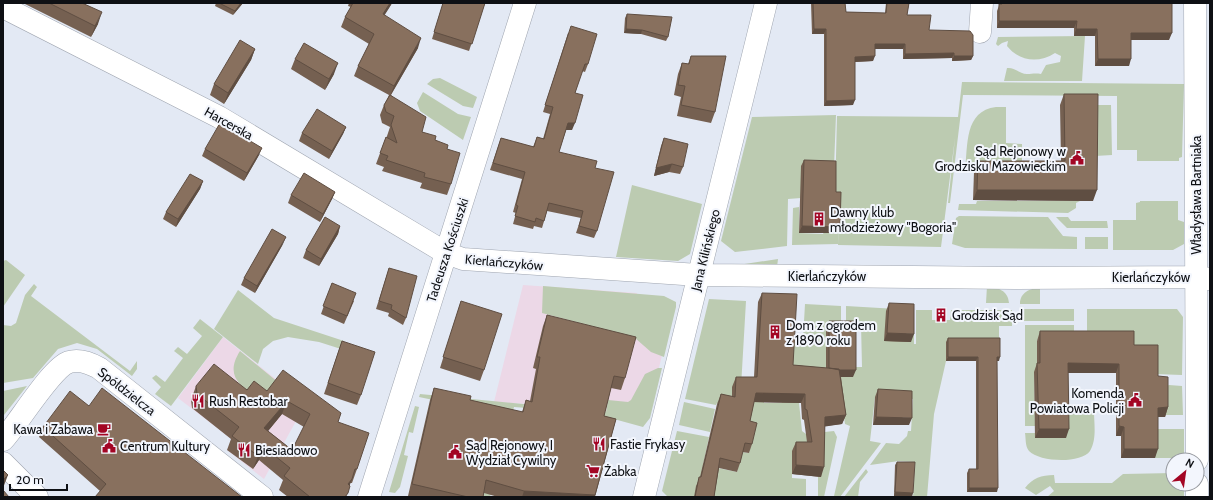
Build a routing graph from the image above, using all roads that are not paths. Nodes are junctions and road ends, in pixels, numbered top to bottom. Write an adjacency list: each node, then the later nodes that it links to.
1 (525, 3): 7 (street, Tadeusza Kościuszki)
2 (766, 3): 8 (street, Jana Kilińskiego)
3 (982, 3): 6 (street)
4 (1195, 3): 9 (street, Władysława Bartniaka)
5 (3, 7): 7 (street, Harcerska)
6 (980, 32)
7 (446, 253): 8 (street, Kierlańczyków); 15 (street, Tadeusza Kościuszki)
8 (698, 275): 9 (street, Kierlańczyków); 16 (street, Jana Kilińskiego)
9 (1203, 278): 11 (street, Władysława Bartniaka)
10 (3, 440): 14 (street, Spółdzielcza)
11 (1197, 452)
12 (3, 463): 13 (street)
13 (37, 497)
14 (262, 497)
15 (369, 497)
16 (644, 497)

